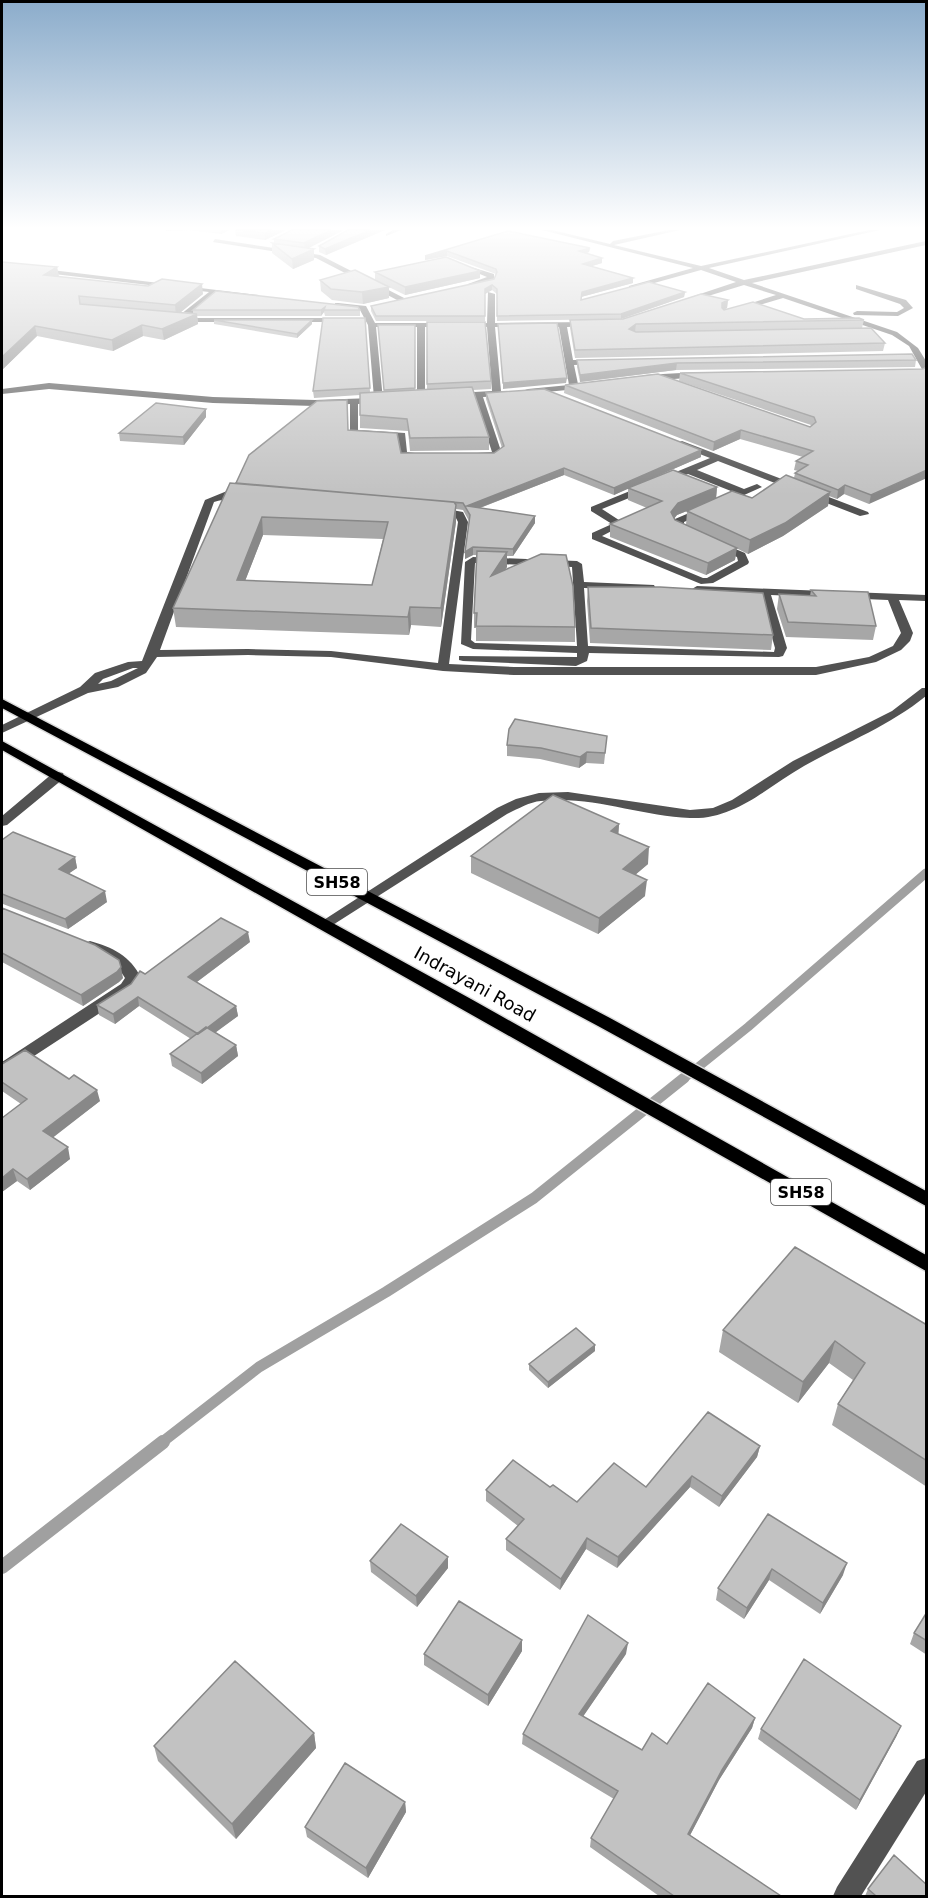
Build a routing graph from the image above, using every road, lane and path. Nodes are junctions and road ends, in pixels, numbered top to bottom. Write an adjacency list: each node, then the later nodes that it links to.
1 (170, 319): 5 (street)
2 (369, 319): 6 (street)
3 (491, 319): 12 (street)
4 (850, 319): 14 (street)
5 (179, 320): 6 (street)
6 (371, 322): 9 (street); 35 (street)
7 (602, 324): 13 (street)
8 (837, 324): 14 (street)
9 (421, 325): 10 (street); 38 (street)
10 (456, 325)
11 (467, 325): 12 (street)
12 (491, 325): 13 (street); 31 (street)
13 (563, 325): 20 (street)
14 (871, 328): 15 (street)
15 (906, 338): 16 (street); 18 (street)
16 (916, 339)
17 (909, 355): 18 (street)
18 (920, 355): 21 (street)
19 (605, 362): 20 (street)
20 (570, 363): 28 (street)
21 (927, 370): 22 (street)
22 (915, 371)
23 (712, 375): 24 (street)
24 (655, 377): 25 (street); 27 (street)
25 (632, 380)
26 (597, 384): 28 (street)
27 (677, 385)
28 (574, 387): 29 (street)
29 (544, 390): 31 (street); 34 (street)
30 (2, 392): 39 (street)
31 (497, 394): 36 (street)
32 (443, 397): 36 (street)
33 (432, 398): 38 (street)
34 (567, 399)
35 (378, 400): 40 (street); 40 (street)
36 (479, 400): 41 (street); 45 (street)
37 (410, 402): 38 (street)
38 (422, 402)
39 (315, 403): 40 (street); 42 (street)
40 (354, 404): 44 (street)
41 (458, 405)
42 (306, 410)
43 (667, 438): 46 (street)
44 (428, 456)
45 (471, 456)
46 (718, 458): 47 (street); 52 (street)
47 (688, 470): 49 (street); 49 (street)
48 (757, 487): 49 (street)
49 (743, 492)
50 (251, 495): 60 (street)
51 (428, 510): 61 (street)
52 (864, 514)
53 (579, 585): 54 (street); 59 (street); 59 (street)
54 (660, 588)
55 (684, 589): 56 (street)
56 (765, 592): 57 (street); 59 (street)
57 (892, 597): 58 (street); 61 (street)
58 (927, 598)
59 (583, 650): 61 (street)
60 (150, 659): 61 (street); 64 (street)
61 (444, 663)
62 (922, 694): 69 (street)
63 (2, 703): 64 (main road, Indrayani Road / SH58)
64 (27, 717): 65 (street); 69 (main road, Indrayani Road / SH58)
65 (2, 729)
66 (2, 745): 67 (main road, Indrayani Road / SH58)
67 (58, 776): 68 (street); 70 (main road, Indrayani Road / SH58)
68 (2, 822)
69 (366, 898): 70 (street); 73 (main road, Indrayani Road / SH58)
70 (323, 925): 74 (main road, Indrayani Road / SH58)
71 (74, 939): 72 (street)
72 (2, 1069)
73 (927, 1199)
74 (927, 1264)
75 (927, 1770): 76 (street)
76 (846, 1896)

